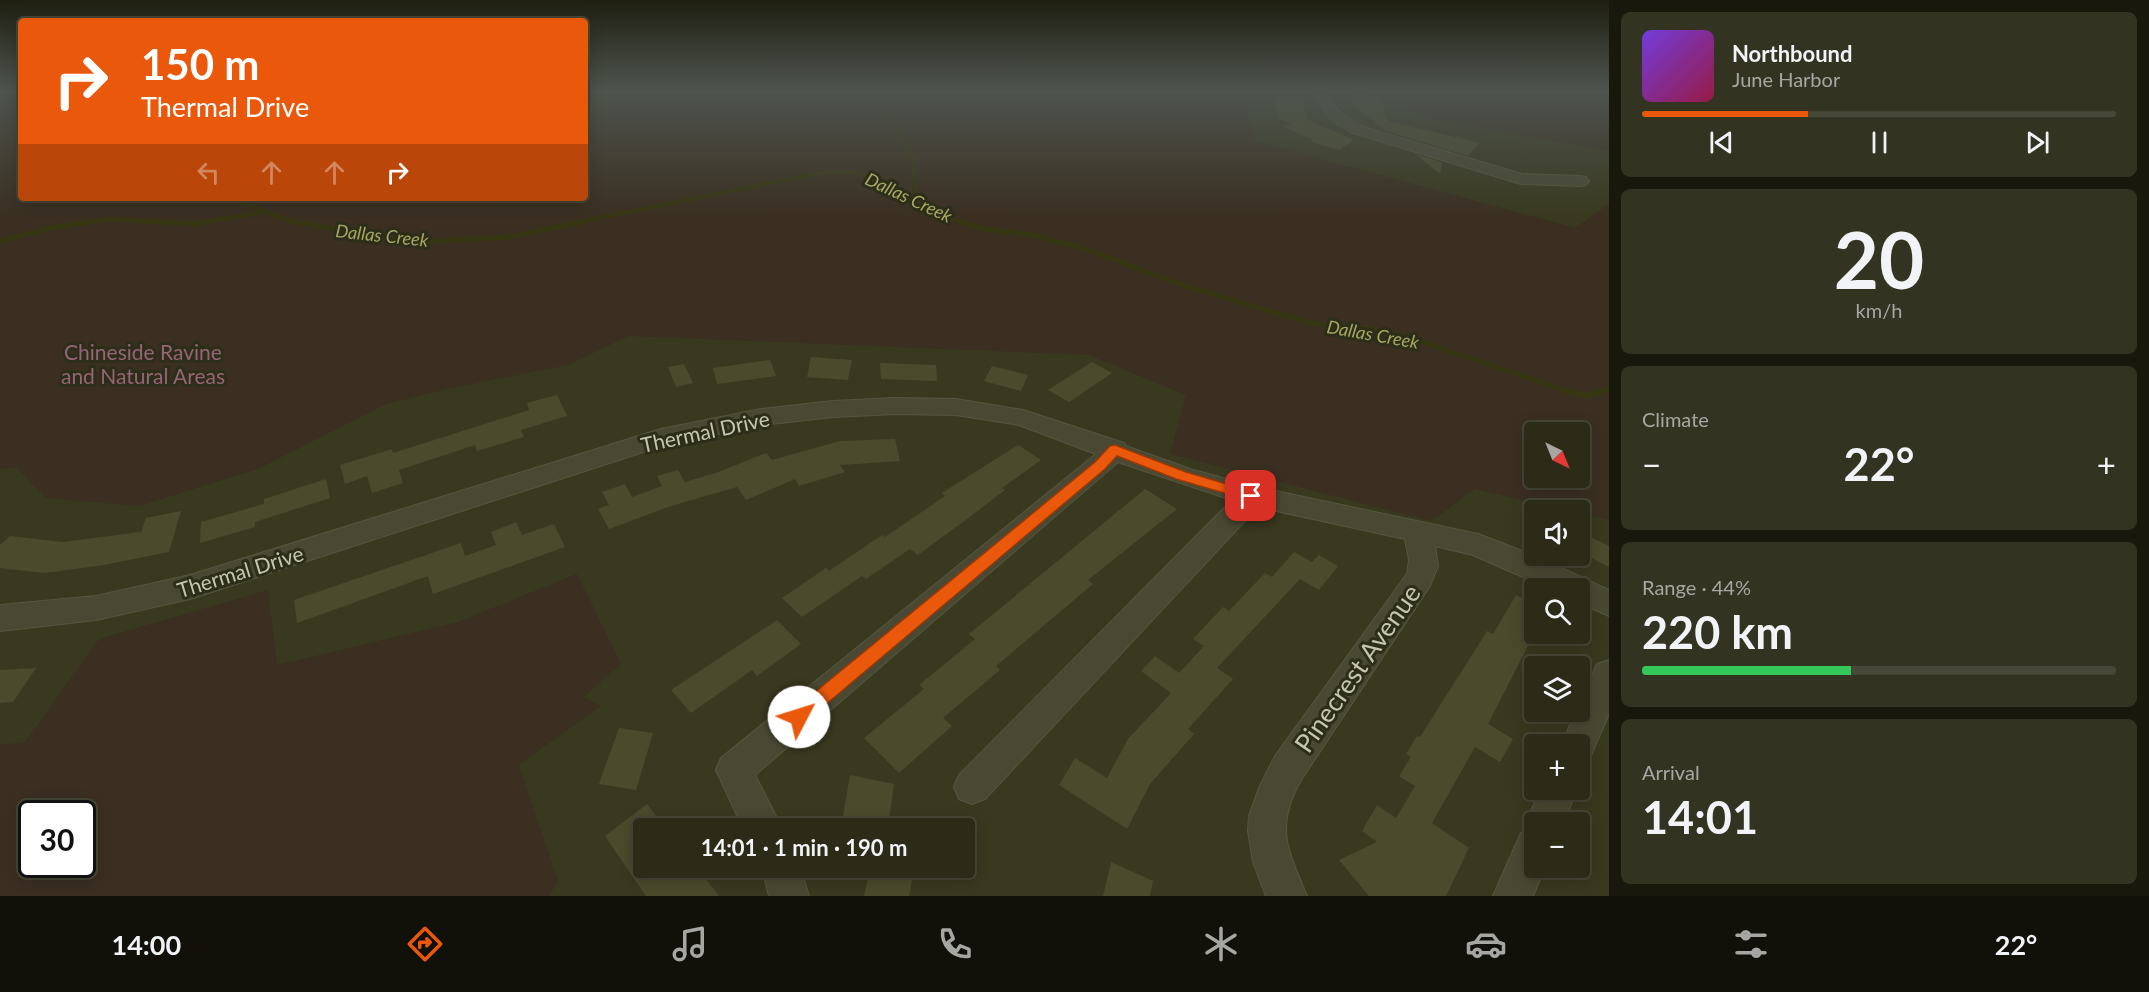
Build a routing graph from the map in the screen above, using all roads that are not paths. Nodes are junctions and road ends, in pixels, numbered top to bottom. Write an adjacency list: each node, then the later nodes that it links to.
1 (1364, 132): 2 (street)
2 (1580, 181)
3 (1115, 450): 4 (street, Thermal Drive); 9 (street, Thermal Drive); 13 (street)
4 (1251, 496): 5 (street, Thermal Drive); 12 (street)
5 (1416, 531): 6 (street, Thermal Drive); 17 (street, Pinecrest Avenue)
6 (1554, 578)
7 (1590, 595): 8 (street, Thermal Drive)
8 (1609, 604)
9 (0, 618)
10 (1609, 674): 11 (street)
11 (1583, 734)
12 (972, 787)
13 (758, 818)
14 (1524, 870): 18 (street)
15 (784, 878): 16 (street)
16 (789, 896)
17 (1287, 896)
18 (1513, 896)

